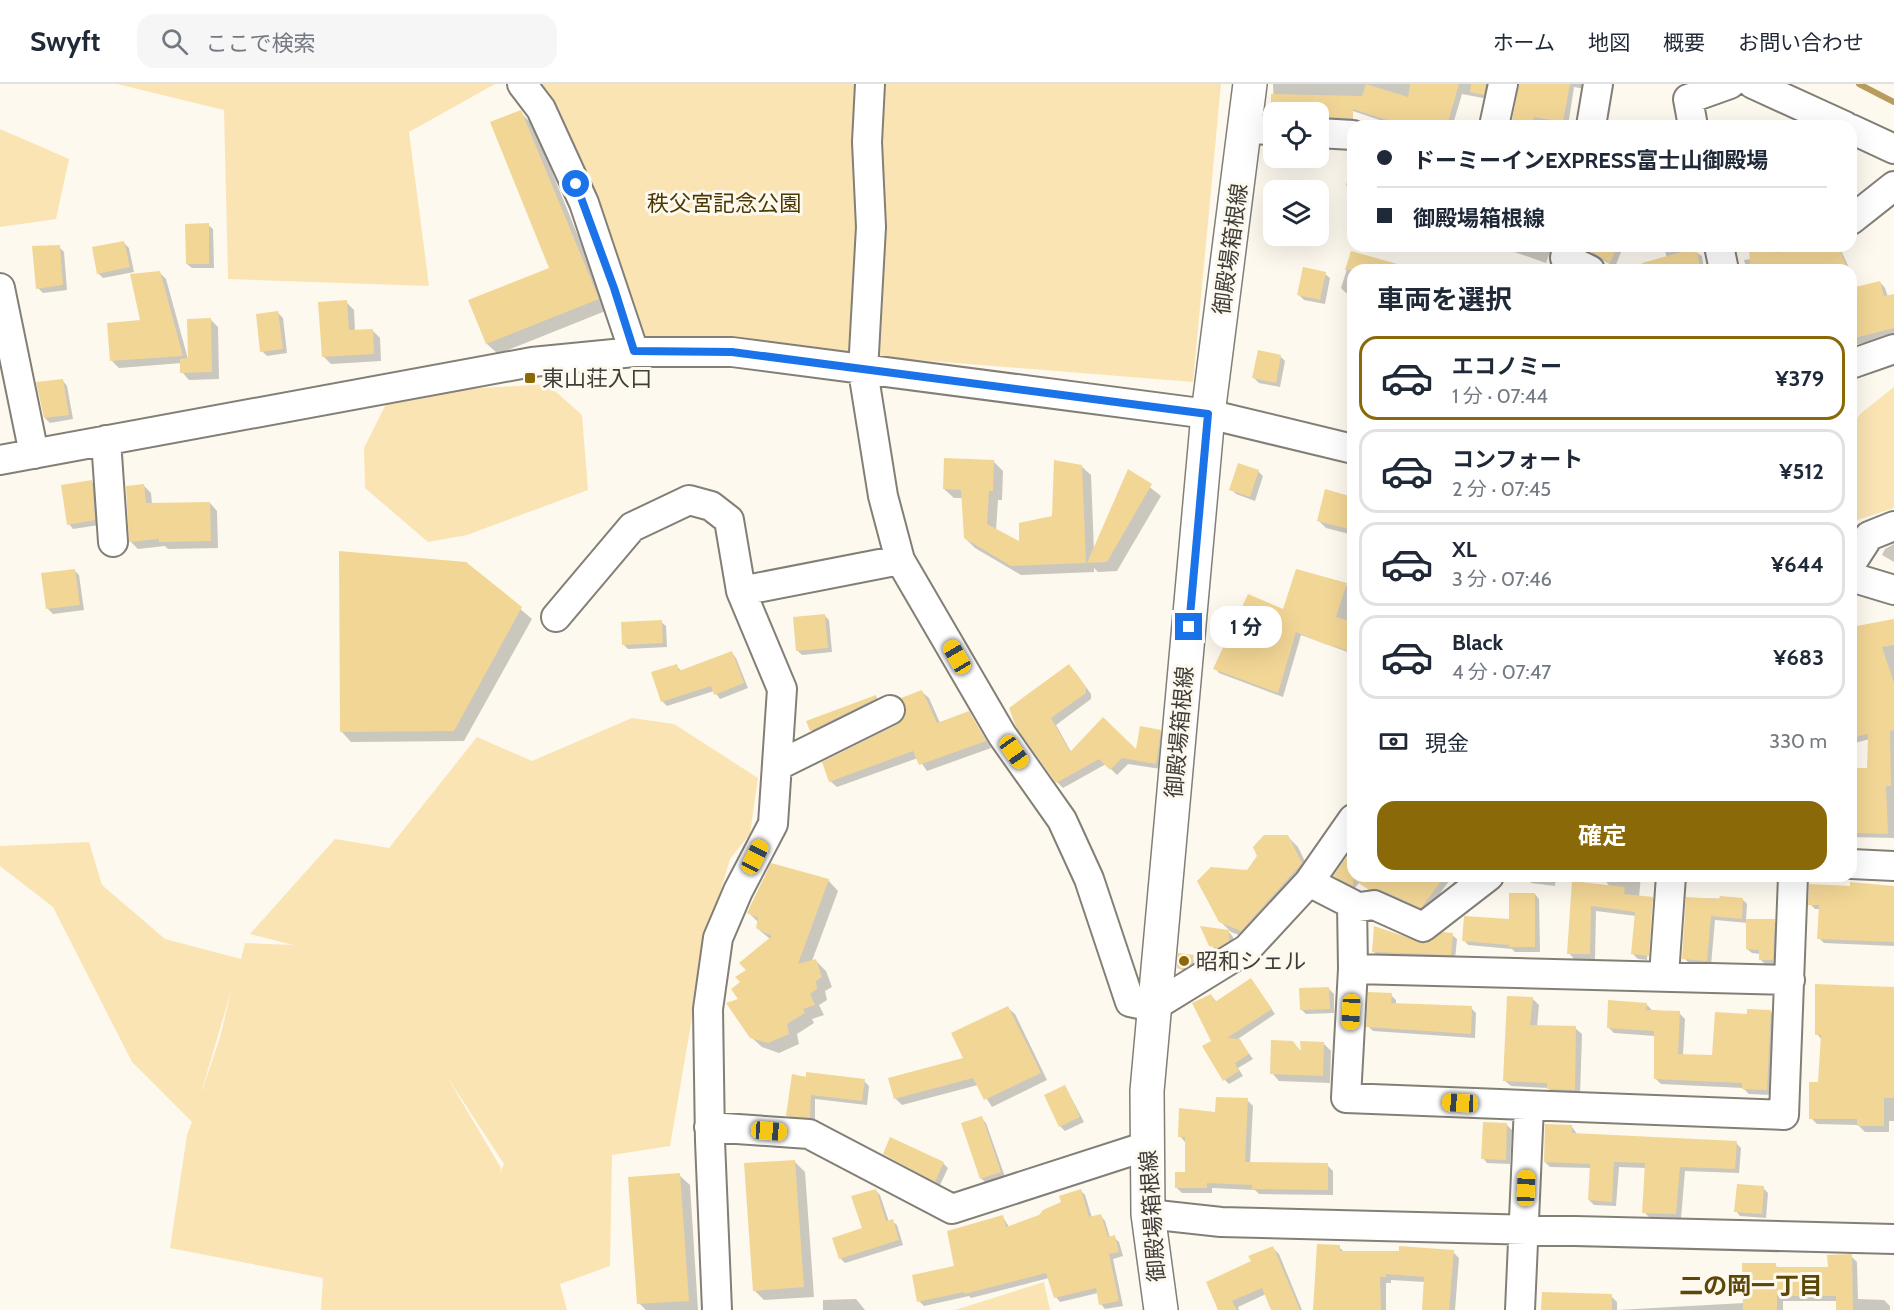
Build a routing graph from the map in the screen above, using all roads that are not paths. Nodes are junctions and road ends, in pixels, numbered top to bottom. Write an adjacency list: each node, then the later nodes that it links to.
1 (522, 84): 23 (street)
2 (870, 84): 25 (street)
3 (1250, 84): 12 (main road, 御殿場箱根線)
4 (1503, 84): 8 (street)
5 (1598, 84): 9 (street)
6 (1730, 84): 10 (street)
7 (1753, 84): 11 (street)
8 (1495, 120)
9 (1591, 120)
10 (1692, 120)
11 (1832, 120)
12 (1260, 129): 26 (main road, 御殿場箱根線)
13 (1857, 132): 16 (street)
14 (1329, 134): 15 (street)
15 (1347, 135)
16 (1894, 149)
17 (1894, 186): 18 (street)
18 (1857, 215)
19 (1566, 252): 20 (street)
20 (1578, 264)
21 (0, 288): 29 (street)
22 (1894, 349): 24 (street)
23 (634, 351): 25 (street); 27 (street)
24 (1857, 362)
25 (863, 371): 26 (street); 34 (street)
26 (1208, 414): 28 (street); 52 (main road, 御殿場箱根線)
27 (106, 441): 29 (street); 32 (street)
28 (1347, 448)
29 (34, 454): 30 (street)
30 (0, 460)
31 (1894, 526): 33 (street)
32 (113, 542)
33 (1857, 555)
34 (900, 560): 37 (street); 52 (street)
35 (1857, 580): 36 (street)
36 (1894, 590)
37 (741, 591): 38 (street); 40 (street)
38 (556, 617)
39 (890, 710): 40 (street)
40 (777, 766): 54 (street)
41 (1347, 828): 44 (street)
42 (1857, 864): 43 (street)
43 (1894, 866)
44 (1309, 882): 48 (street); 52 (street)
45 (1481, 882): 48 (street)
46 (1671, 882): 50 (street)
47 (1793, 882): 51 (street)
48 (1352, 908): 49 (street)
49 (1353, 969): 50 (street); 53 (street)
50 (1664, 975): 51 (street)
51 (1790, 980): 53 (street)
52 (1153, 1007): 55 (main road, 御殿場箱根線)
53 (1529, 1106): 57 (street)
54 (709, 1127): 55 (street); 59 (street)
55 (1147, 1146): 56 (main road, 御殿場箱根線)
56 (1148, 1214): 57 (street); 60 (main road, 御殿場箱根線)
57 (1525, 1230): 58 (street); 61 (street)
58 (1894, 1239)
59 (717, 1310)
60 (1161, 1310)
61 (1520, 1310)

